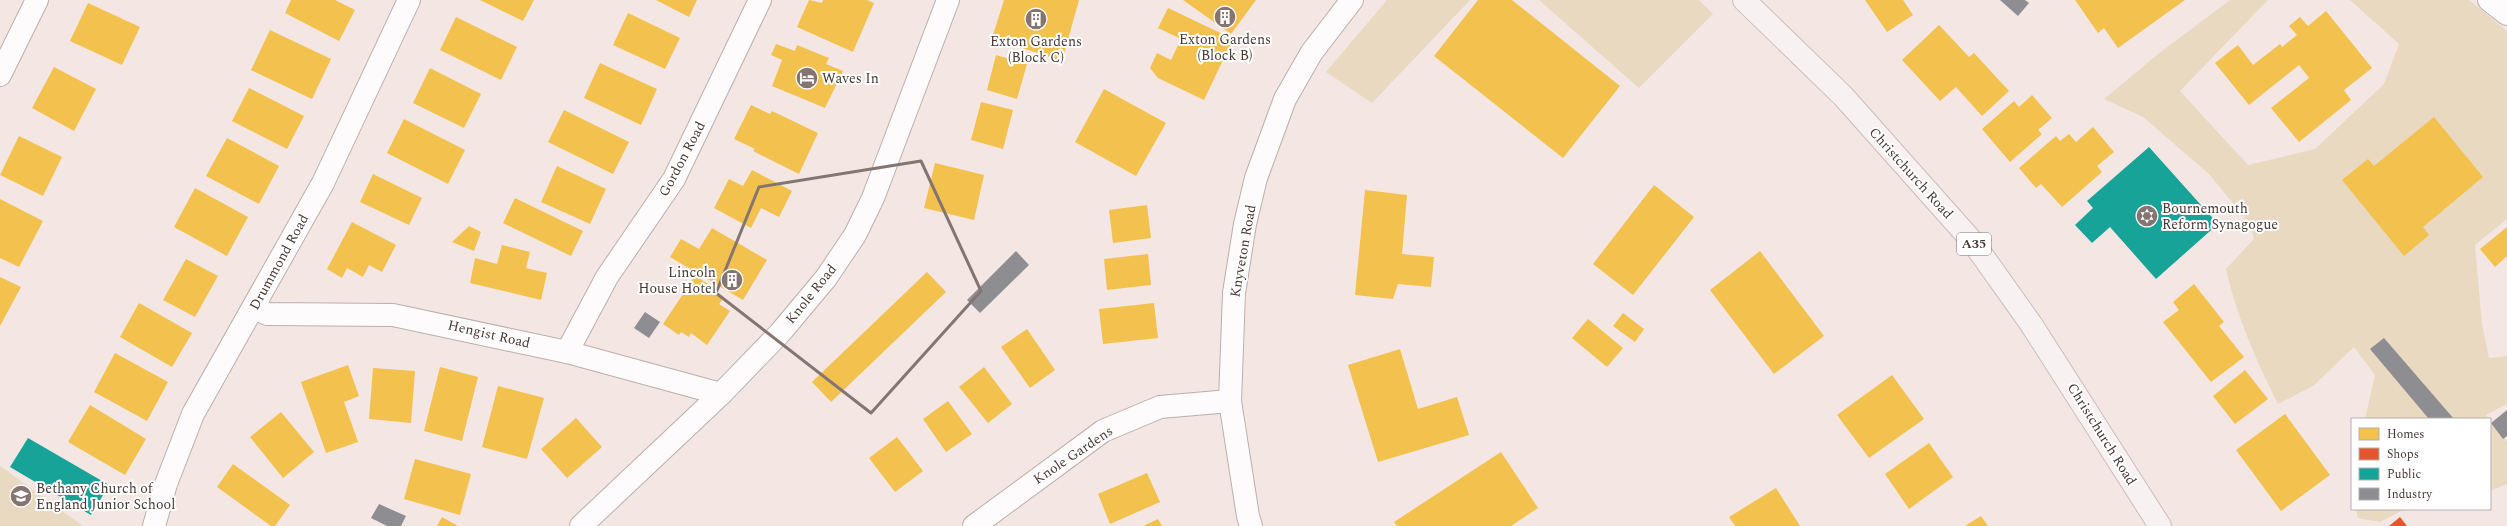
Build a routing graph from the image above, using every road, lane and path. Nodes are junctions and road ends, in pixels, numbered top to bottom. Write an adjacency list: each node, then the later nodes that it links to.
1 (37, 0): 9 (street)
2 (409, 0): 10 (street, Drummond Road)
3 (760, 0): 11 (street, Gordon Road)
4 (948, 0): 12 (street, Knole Road)
5 (1352, 0): 13 (street, Knyveton Road)
6 (1744, 0): 18 (main road, Christchurch Road / A35)
7 (2489, 0): 8 (street)
8 (2507, 14)
9 (0, 76)
10 (254, 307): 11 (street, Hengist Road); 14 (street, Drummond Road)
11 (567, 352): 12 (street, Hengist Road)
12 (721, 394): 15 (street, Knole Road)
13 (1230, 401): 16 (street, Knole Gardens); 17 (street, Knyveton Road)
14 (154, 526)
15 (581, 526)
16 (974, 526)
17 (1251, 526)
18 (2160, 526)

